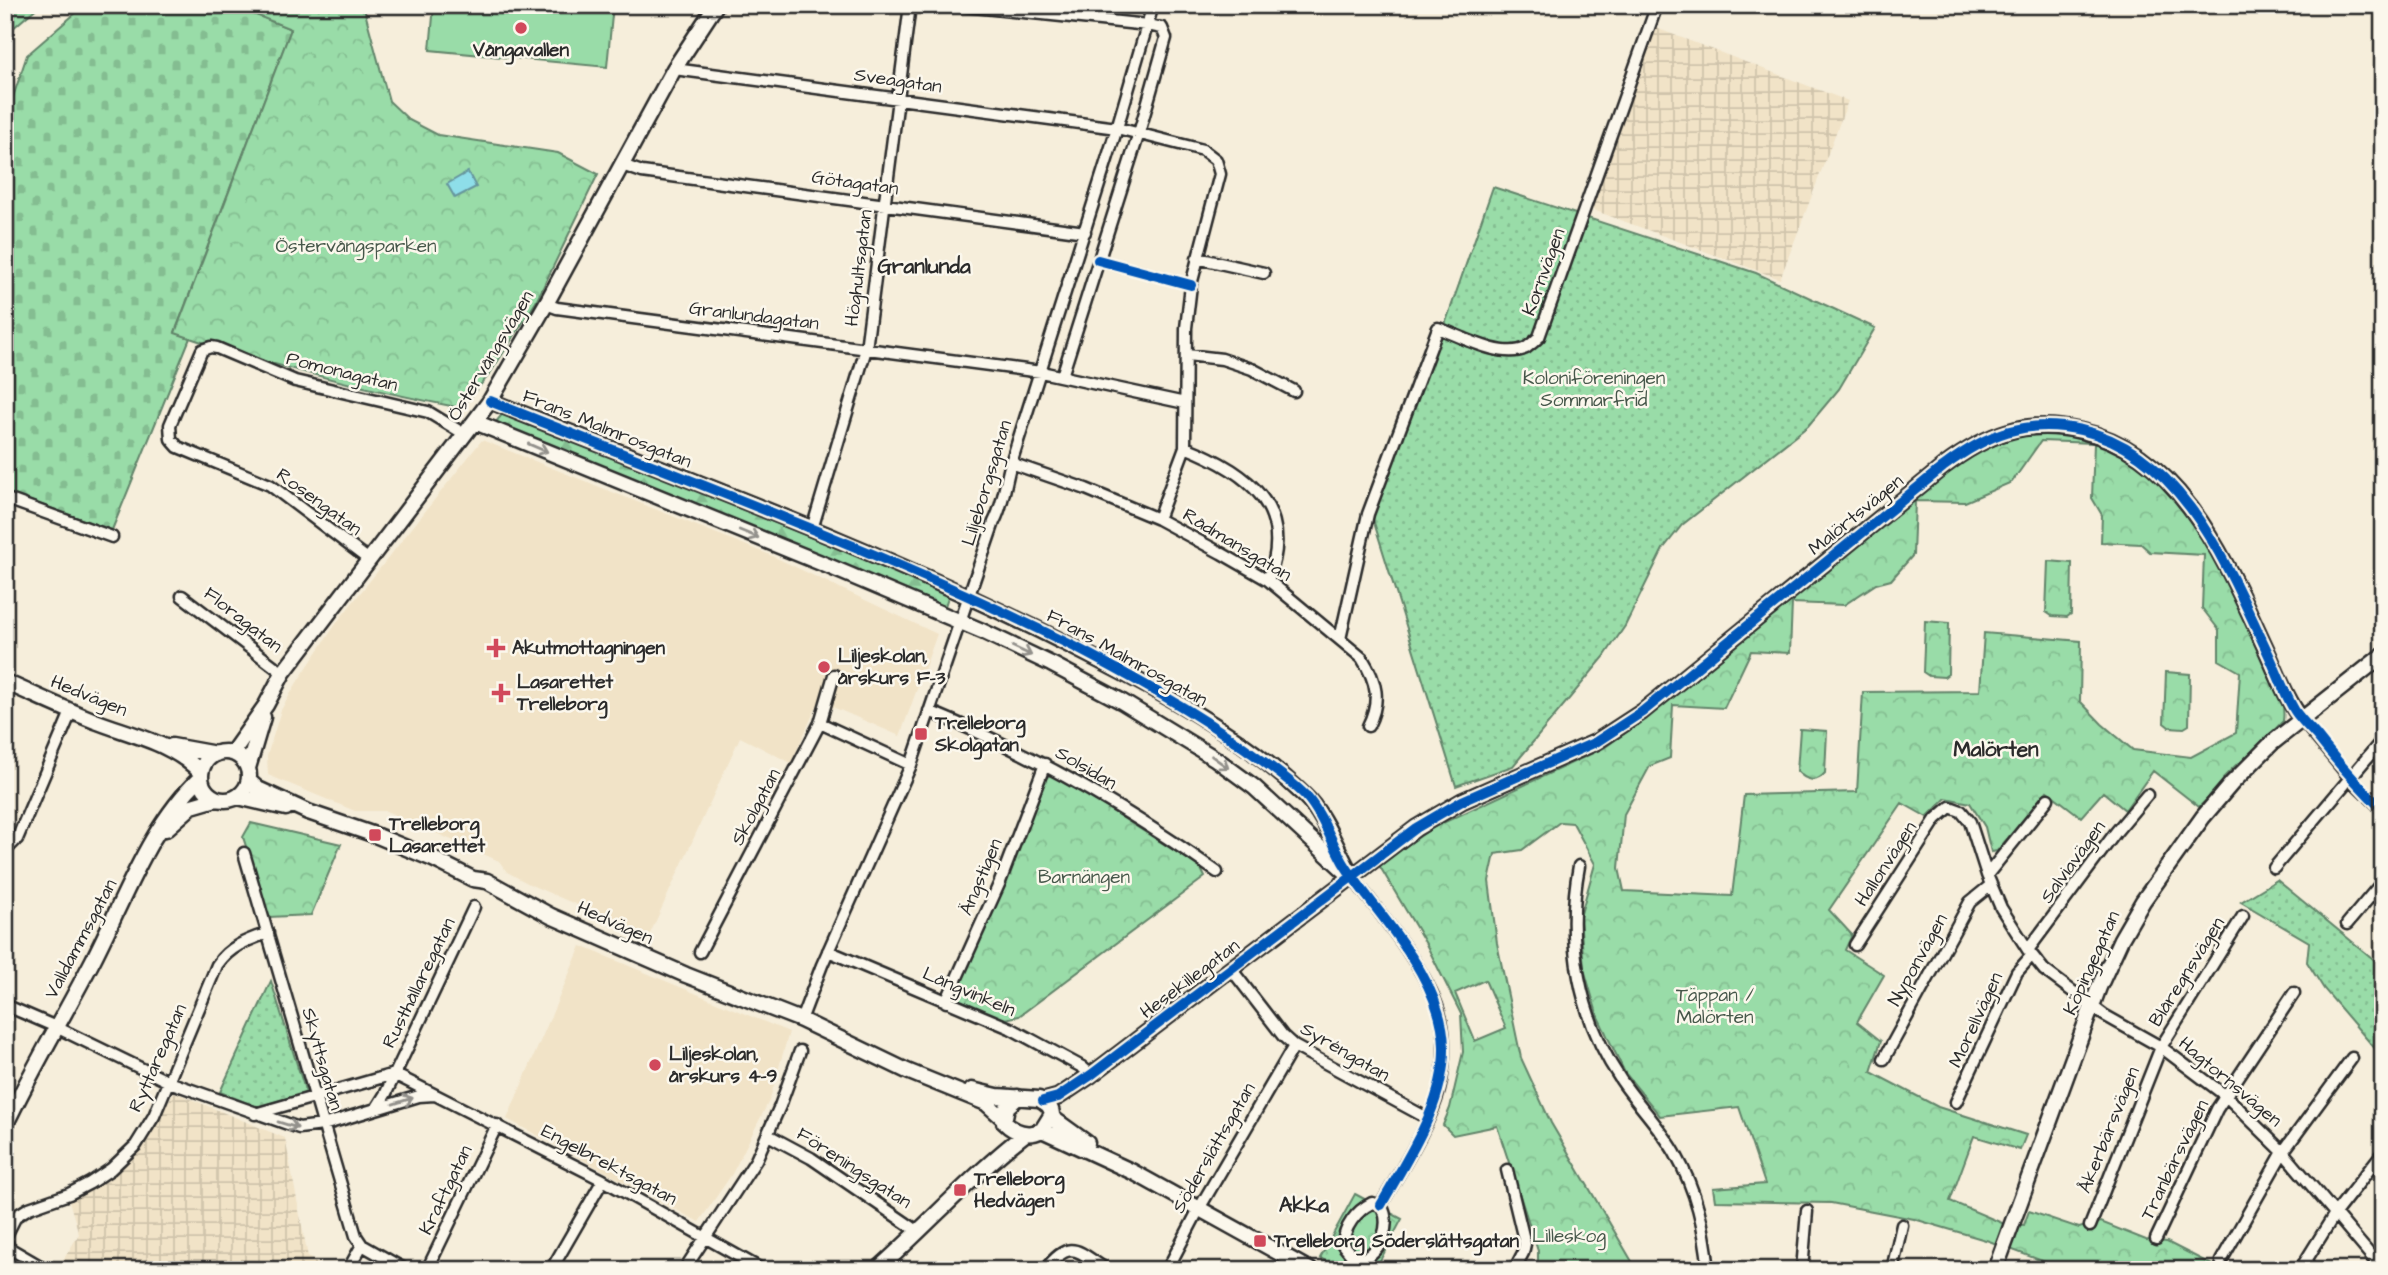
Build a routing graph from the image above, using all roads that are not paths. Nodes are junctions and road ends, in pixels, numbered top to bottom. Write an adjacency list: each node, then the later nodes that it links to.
1 (716, 5): 8 (street, Östervångsvägen)
2 (910, 5): 9 (street, Höghultsgatan)
3 (955, 5): 6 (street)
4 (1153, 5): 7 (street, Liljeborgsgatan)
5 (1657, 5): 39 (street, Kornvägen)
6 (1046, 10): 7 (street)
7 (1148, 25): 10 (street, Liljeborgsgatan); 11 (street)
8 (674, 69): 9 (street, Sveagatan); 12 (street, Östervångsvägen)
9 (898, 99): 10 (street, Sveagatan); 13 (street, Höghultsgatan)
10 (1117, 128): 11 (street, Sveagatan); 14 (street, Liljeborgsgatan)
11 (1139, 133): 15 (street, Sveagatan); 21 (street)
12 (622, 165): 13 (street, Götagatan); 17 (street, Östervångsvägen)
13 (884, 205): 14 (street, Götagatan); 18 (street, Höghultsgatan)
14 (1085, 232): 20 (street, Liljeborgsgatan)
15 (1197, 258): 16 (street); 19 (street)
16 (1264, 273)
17 (546, 304): 18 (street, Granlundagatan); 23 (street, Östervångsvägen)
18 (866, 349): 20 (street, Granlundagatan); 32 (street, Höghultsgatan)
19 (1186, 355): 22 (street); 24 (street)
20 (1041, 372): 21 (street, Granlundagatan); 29 (street, Liljeborgsgatan)
21 (1062, 376): 24 (street, Granlundagatan)
22 (1294, 391)
23 (490, 401): 25 (street, Östervångsvägen); 32 (street, Frans Malmrosgatan)
24 (1185, 402): 28 (street)
25 (475, 422): 26 (street, Östervångsvägen); 38 (street, Frans Malmrosgatan, one-way to 38)
26 (466, 435): 27 (street, Pomonagatan); 34 (street, Östervångsvägen)
27 (171, 439): 34 (street, Rosengatan)
28 (1185, 447): 31 (street); 35 (street)
29 (1011, 463): 31 (street, Rådmansgatan); 37 (street, Liljeborgsgatan)
30 (6, 502): 33 (street)
31 (1158, 519): 35 (street, Rådmansgatan)
32 (812, 528): 37 (street, Frans Malmrosgatan)
33 (112, 537)
34 (369, 560): 41 (street, Östervångsvägen)
35 (1268, 580): 39 (street, Rådmansgatan)
36 (182, 596): 41 (street, Floragatan)
37 (969, 596): 38 (street, Liljeborgsgatan); 72 (street, Frans Malmrosgatan)
38 (960, 622): 45 (street, Liljeborgsgatan); 72 (street, Frans Malmrosgatan, one-way to 72)
39 (1340, 639): 49 (street, Rådmansgatan)
40 (2383, 655): 47 (street, Köpingegatan)
41 (283, 673): 44 (street, Östervångsvägen)
42 (834, 675): 48 (street, Skolgatan)
43 (5, 682): 46 (street, Hedvägen)
44 (266, 705): 52 (street, Östervångsvägen); 56 (street, Östervångsvägen)
45 (929, 711): 54 (street, Solsidan); 55 (street, Liljeborgsgatan)
46 (71, 712): 51 (street, Hedvägen); 67 (street)
47 (2302, 720): 58 (street); 72 (street, Malörtsvägen); 87 (street, Köpingegatan)
48 (820, 723): 55 (street); 81 (street, Skolgatan)
49 (1368, 726)
50 (2383, 739): 58 (street)
51 (158, 744): 53 (street, Hedvägen); 57 (street, Hedvägen)
52 (232, 753): 53 (street, Hedvägen); 56 (street, Hedvägen)
53 (216, 754): 57 (street)
54 (1045, 764): 71 (street, Solsidan); 85 (street, Ängstigen)
55 (911, 765): 80 (street, Liljeborgsgatan)
56 (249, 774): 60 (street); 65 (street, Hedvägen)
57 (201, 775): 61 (street, Hedvägen); 66 (street, Valldammsgatan)
58 (2350, 778): 64 (street); 70 (street)
59 (2147, 795): 82 (street, Salviavägen)
60 (238, 797): 61 (street, Hedvägen); 65 (street, Hedvägen)
61 (216, 799): 66 (street)
62 (2048, 799): 73 (street, Nyponvägen)
63 (1950, 807): 73 (street, Hagtornsvägen); 79 (street, Hallonvägen)
64 (2383, 810)
65 (308, 812): 88 (street, Hedvägen)
66 (149, 849): 89 (street, Valldammsgatan)
67 (5, 852)
68 (244, 853): 78 (street, Skyttsgatan)
69 (1579, 866): 144 (street)
70 (2274, 869)
71 (1217, 872)
72 (1353, 877): 83 (street, Hesekillegatan); 107 (street, Frans Malmrosgatan)
73 (1989, 880): 82 (street, Hagtornsvägen); 94 (street, Nyponvägen)
74 (2383, 881): 77 (street)
75 (474, 907): 96 (street, Rusthållaregatan)
76 (2243, 916): 91 (street, Blåregnsvägen)
77 (2347, 924)
78 (268, 933): 98 (street, Ryttaregatan); 102 (street, Skyttsgatan)
79 (1855, 945)
80 (828, 951): 85 (street, Långvinkeln); 88 (street, Liljeborgsgatan)
81 (700, 952)
82 (2030, 952): 87 (street, Hagtornsvägen); 104 (street, Morellvägen)
83 (1232, 970): 90 (street, Syréngatan); 97 (street, Hesekillegatan)
84 (2294, 993): 100 (street, Tranbärsvägen)
85 (946, 1002): 97 (street, Långvinkeln)
86 (5, 1005): 89 (street)
87 (2092, 1006): 91 (street, Hagtornsvägen); 147 (street, Köpingegatan)
88 (801, 1020): 95 (street, Hedvägen)
89 (56, 1027): 98 (street); 112 (street, Valldammsgatan)
90 (1294, 1045): 107 (street, Syréngatan); 121 (street, Söderslättsgatan)
91 (2161, 1047): 100 (street, Hagtornsvägen); 125 (street, Åkerbärsvägen)
92 (800, 1052): 114 (street)
93 (2352, 1058): 115 (street)
94 (1884, 1059)
95 (907, 1071): 101 (street, Hedvägen); 109 (street, Hedvägen)
96 (394, 1074): 99 (street, Engelbrektsgatan); 102 (street); 105 (street)
97 (1091, 1075): 103 (street, Hesekillegatan); 108 (street, Hesekillegatan)
98 (169, 1082): 106 (street); 131 (street, Ryttaregatan)
99 (436, 1095): 105 (street, one-way to 99); 111 (street, Engelbrektsgatan)
100 (2226, 1096): 115 (street, Hagtornsvägen); 128 (street, Tranbärsvägen)
101 (1018, 1097): 103 (street, Hedvägen); 109 (street)
102 (315, 1098): 106 (street); 110 (street, Skyttsgatan)
103 (1044, 1101): 108 (street)
104 (1956, 1102)
105 (376, 1109): 110 (street)
106 (255, 1114): 110 (street, one-way to 110)
107 (1427, 1118): 120 (street, Frans Malmrosgatan)
108 (1048, 1120): 113 (street); 121 (street)
109 (1004, 1121): 113 (street, Hedvägen); 117 (street)
110 (323, 1125): 129 (street, Skyttsgatan)
111 (497, 1125): 119 (street, Engelbrektsgatan); 134 (street, Kraftgatan)
112 (5, 1126)
113 (1026, 1134): 117 (street)
114 (768, 1135): 126 (street, Föreningsgatan); 127 (street)
115 (2283, 1152): 123 (street, Hagtornsvägen); 130 (street)
116 (2383, 1152): 123 (street)
117 (989, 1162): 126 (street)
118 (1507, 1170): 143 (street)
119 (603, 1180): 127 (street, Engelbrektsgatan); 135 (street)
120 (1381, 1205): 120 (street)
121 (1200, 1207): 141 (street, Söderslättsgatan); 142 (street)
122 (1807, 1211): 145 (street)
123 (2336, 1212): 148 (street); 149 (street, Hagtornsvägen)
124 (1902, 1225): 146 (street)
125 (2090, 1226)
126 (919, 1232): 138 (street)
127 (706, 1237): 136 (street); 137 (street, Engelbrektsgatan)
128 (2157, 1239)
129 (362, 1245): 132 (street); 133 (street)
130 (2221, 1261)
131 (47, 1270)
132 (348, 1270)
133 (406, 1270)
134 (427, 1270)
135 (551, 1270)
136 (684, 1270)
137 (763, 1270)
138 (877, 1270)
139 (1045, 1270): 140 (street)
140 (1108, 1270)
141 (1167, 1270)
142 (1310, 1270)
143 (1514, 1270)
144 (1709, 1270)
145 (1802, 1270)
146 (1892, 1270)
147 (1995, 1270)
148 (2300, 1270)
149 (2383, 1270)

